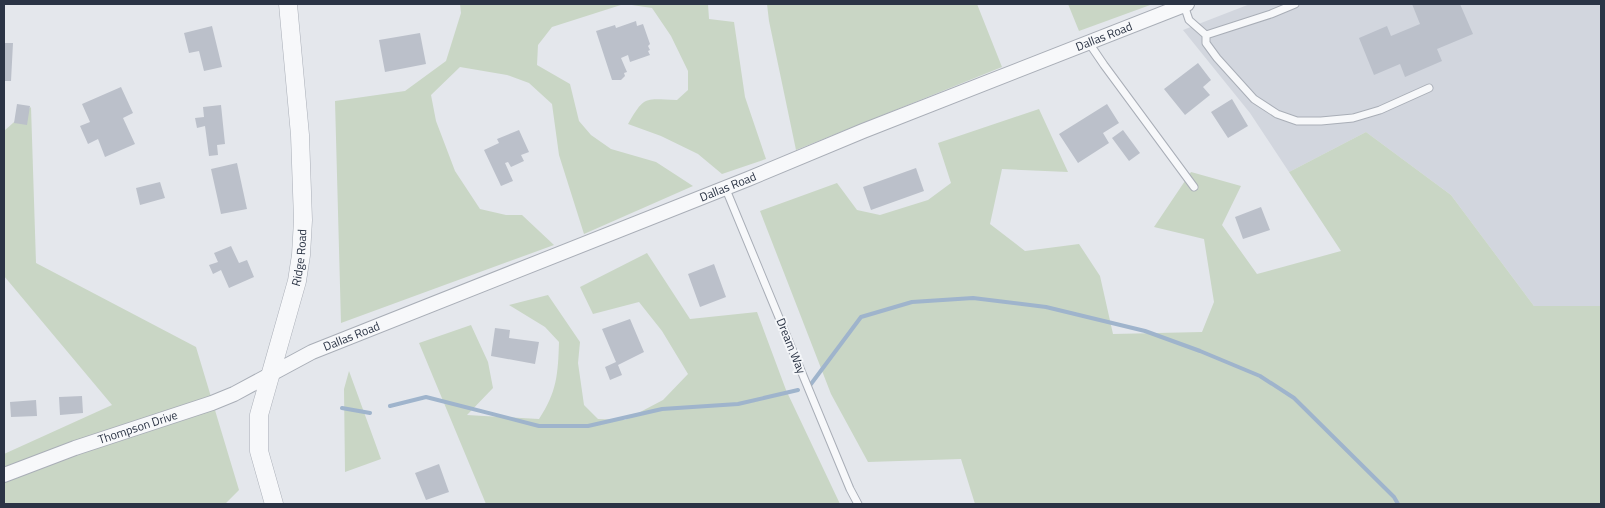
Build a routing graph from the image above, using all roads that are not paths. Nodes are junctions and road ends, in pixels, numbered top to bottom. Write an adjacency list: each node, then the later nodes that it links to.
1 (288, 4): 9 (street, Ridge Road)
2 (1186, 4): 4 (lane); 5 (street, Dallas Road)
3 (1295, 4): 4 (lane)
4 (1206, 35): 6 (lane)
5 (1089, 43): 7 (street, Dallas Road); 8 (lane)
6 (1429, 88)
7 (725, 187): 9 (street, Dallas Road); 12 (lane, Dream Way)
8 (1194, 187)
9 (269, 374): 10 (street, Thompson Drive); 11 (street, Ridge Road)
10 (4, 475)
11 (274, 504)
12 (858, 504)

